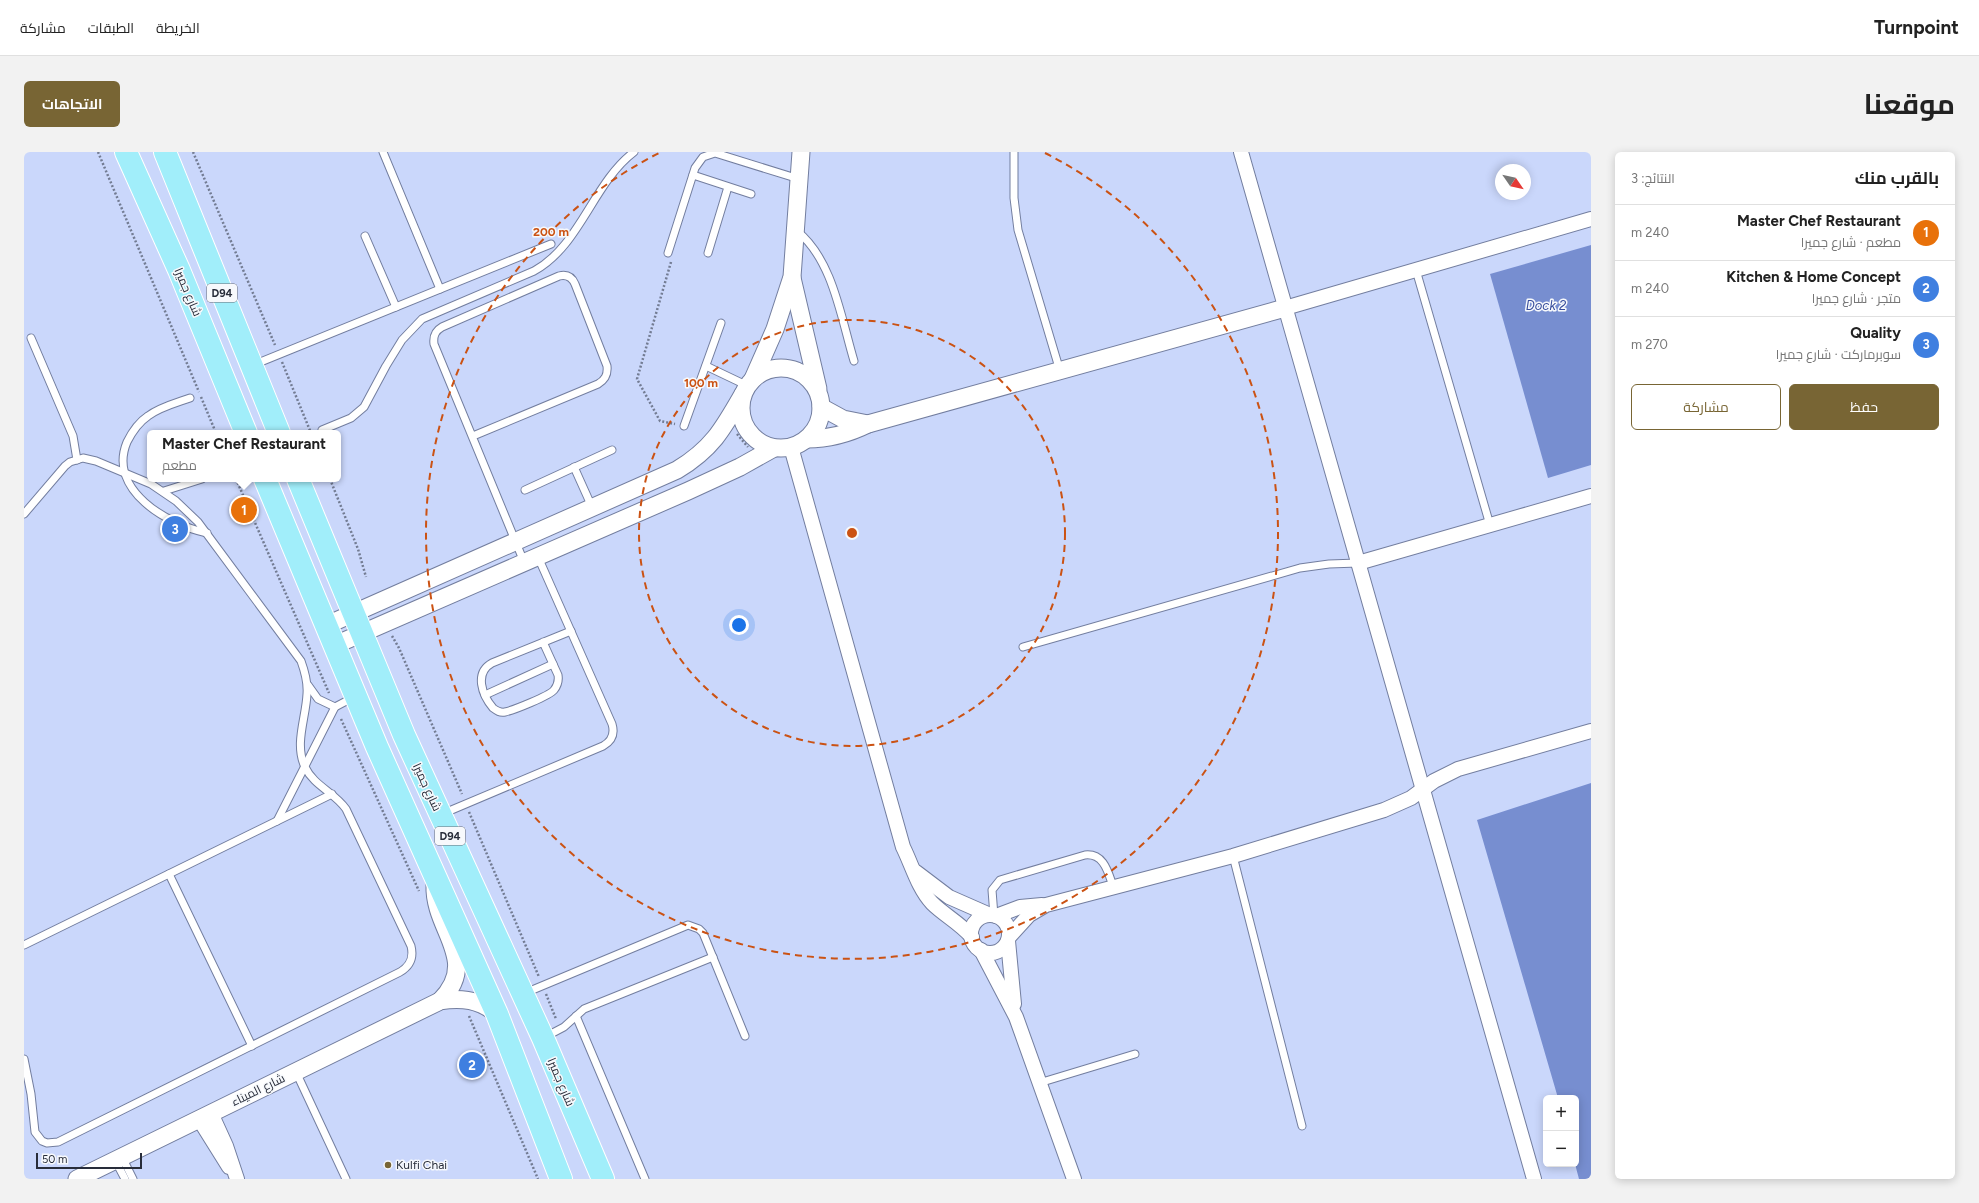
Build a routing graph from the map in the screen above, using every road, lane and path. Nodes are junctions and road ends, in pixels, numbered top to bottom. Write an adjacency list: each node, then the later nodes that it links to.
1 (98, 152): 39 (path)
2 (126, 152): 40 (main road, شارع جميرا / D94)
3 (165, 152): 30 (main road, D94)
4 (193, 152): 28 (path)
5 (383, 152): 23 (lane)
6 (634, 152): 43 (lane)
7 (1014, 152): 32 (lane)
8 (1241, 152): 25 (street)
9 (715, 153): 11 (lane); 12 (lane)
10 (798, 153): 12 (street)
11 (693, 175): 13 (lane); 19 (lane)
12 (799, 179): 16 (street)
13 (728, 186): 14 (lane); 20 (lane)
14 (751, 194)
15 (1591, 219): 21 (street)
16 (795, 230): 22 (street); 29 (lane)
17 (366, 236): 24 (lane)
18 (550, 244): 23 (lane)
19 (668, 253): 38 (path)
20 (708, 253)
21 (1416, 270): 25 (street); 63 (lane)
22 (792, 277): 33 (street); 35 (street)
23 (440, 289): 24 (lane)
24 (396, 307): 28 (lane)
25 (1285, 308): 32 (street); 67 (street)
26 (721, 323): 31 (lane)
27 (31, 338): 50 (lane)
28 (279, 354): 30 (lane); 42 (path)
29 (854, 361)
30 (251, 366): 41 (main road, D94)
31 (706, 366): 33 (lane); 38 (lane)
32 (1060, 371): 37 (street)
33 (748, 386): 35 (street); 36 (street); 47 (street)
34 (190, 398): 52 (lane)
35 (820, 401): 37 (street); 45 (street)
36 (726, 424): 49 (path); 61 (street)
37 (868, 424): 45 (street)
38 (684, 426)
39 (215, 430)
40 (245, 430)
41 (278, 430)
42 (310, 430)
43 (322, 430)
44 (473, 436): 44 (lane); 65 (lane)
45 (807, 439): 46 (street)
46 (791, 447): 47 (street); 89 (street)
47 (774, 448): 49 (street)
48 (612, 450): 51 (lane)
49 (757, 458): 66 (street)
50 (77, 460): 52 (lane); 62 (lane)
51 (574, 467): 58 (lane); 61 (lane)
52 (124, 472): 59 (lane); 64 (lane)
53 (193, 482): 59 (lane)
54 (237, 482): 80 (path)
55 (266, 482): 73 (main road, D94)
56 (299, 482): 69 (main road, شارع جميرا / D94)
57 (331, 482): 68 (path)
58 (525, 490)
59 (164, 492): 64 (lane)
60 (1591, 496): 63 (street)
61 (592, 508): 65 (street)
62 (24, 514)
63 (1490, 525): 67 (street)
64 (207, 534): 77 (lane)
65 (516, 542): 66 (lane); 69 (street)
66 (532, 560): 70 (street); 71 (lane)
67 (1358, 563): 75 (lane); 83 (street)
68 (366, 578)
69 (354, 614): 72 (main road, شارع جميرا / D94); 73 (street)
70 (384, 624): 72 (street); 85 (path)
71 (571, 631): 74 (lane); 85 (lane)
72 (362, 634): 73 (street); 86 (main road, شارع جميرا / D94)
73 (331, 635): 79 (main road, D94)
74 (543, 642): 76 (lane); 78 (lane)
75 (1023, 647)
76 (553, 664): 78 (lane); 78 (lane)
77 (307, 684): 80 (lane); 82 (lane)
78 (486, 695)
79 (356, 696): 80 (lane); 91 (main road, D94)
80 (335, 707): 82 (lane); 93 (path)
81 (1591, 731): 83 (street)
82 (305, 767): 84 (lane); 87 (lane)
83 (1423, 789): 88 (street); 128 (street)
84 (332, 794): 87 (lane); 110 (lane)
85 (466, 804): 86 (lane); 101 (path)
86 (440, 814): 102 (main road, شارع جميرا / D94)
87 (276, 821): 90 (lane)
88 (1233, 856): 92 (street); 116 (lane)
89 (914, 871): 95 (street); 96 (street)
90 (169, 874): 98 (lane); 110 (lane)
91 (436, 878): 104 (street); 105 (main road, D94)
92 (1113, 886): 94 (street); 95 (lane)
93 (421, 894)
94 (1046, 905): 95 (street); 97 (street)
95 (993, 916): 96 (street); 97 (street)
96 (972, 937): 99 (street)
97 (1008, 939): 99 (street); 107 (street)
98 (24, 945)
99 (981, 950): 107 (street)
100 (713, 957): 101 (lane); 106 (lane); 109 (lane)
101 (543, 986): 102 (lane); 108 (path)
102 (523, 994): 108 (main road, شارع جميرا / D94)
103 (464, 999): 104 (street); 105 (street); 123 (path)
104 (440, 1001): 113 (street, شارع الميناء)
105 (497, 1014): 124 (main road, D94)
106 (576, 1016): 108 (lane); 126 (lane)
107 (1016, 1017): 114 (street)
108 (552, 1033): 125 (main road, شارع جميرا / D94)
109 (745, 1036)
110 (252, 1046): 112 (lane)
111 (1135, 1054): 114 (lane)
112 (24, 1059)
113 (296, 1072): 115 (street, شارع الميناء); 122 (lane)
114 (1039, 1083): 127 (street)
115 (205, 1116): 117 (street, شارع الميناء); 118 (street)
116 (1302, 1126)
117 (118, 1159): 119 (street, شارع الميناء); 120 (lane); 121 (lane)
118 (236, 1176)
119 (77, 1179)
120 (125, 1179)
121 (133, 1179)
122 (346, 1179)
123 (538, 1179)
124 (560, 1179)
125 (602, 1179)
126 (645, 1179)
127 (1074, 1179)
128 (1534, 1179)

